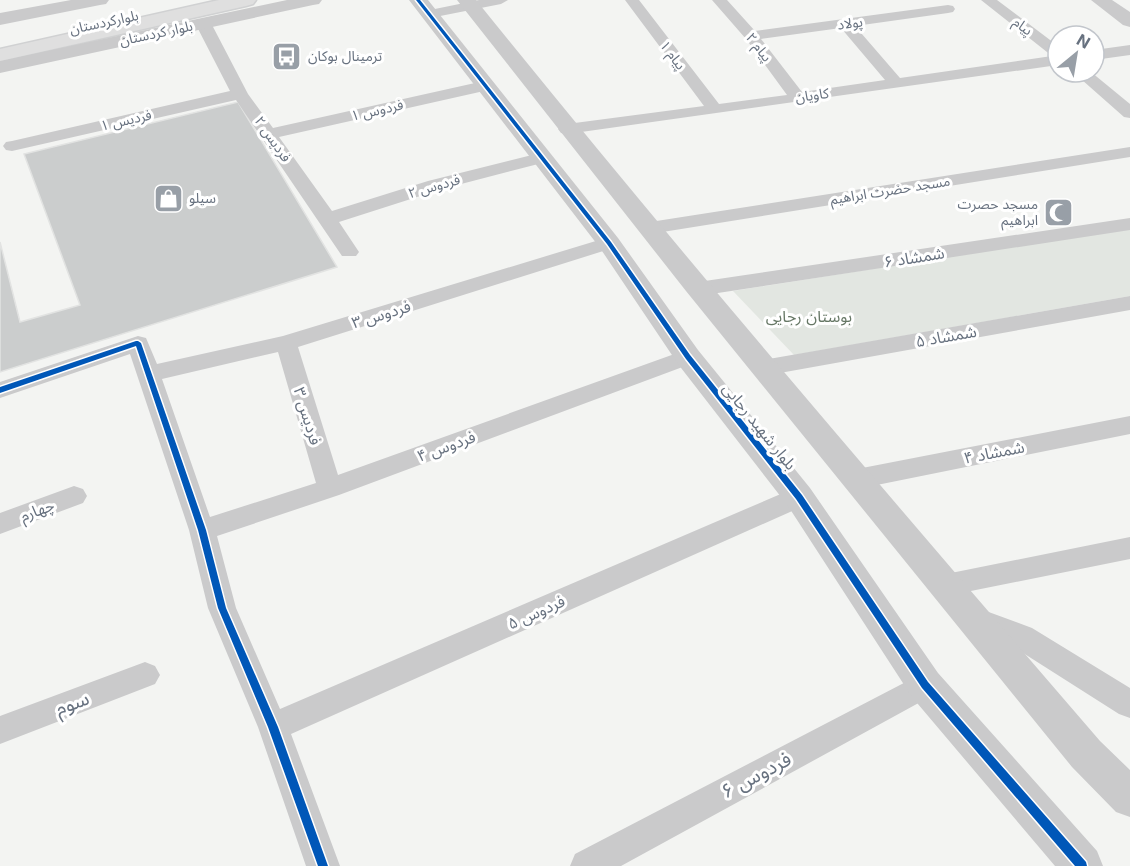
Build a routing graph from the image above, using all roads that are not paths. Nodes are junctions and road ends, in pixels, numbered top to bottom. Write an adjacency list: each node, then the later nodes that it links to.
1 (100, 0): 13 (street, بلوارکردستان)
2 (207, 0): 19 (main road, بلوارکردستان)
3 (246, 0): 22 (main road)
4 (313, 0): 15 (street, بلوار کردستان)
5 (501, 0): 10 (street)
6 (632, 0): 30 (street, پیام ۱)
7 (720, 0): 17 (street, پیام ۲)
8 (988, 0): 18 (street, پیام)
9 (1100, 0): 14 (street)
10 (468, 2): 11 (street); 32 (street)
11 (424, 7): 27 (street, بلوار شهید رجایی)
12 (948, 9): 16 (street, پولاد)
13 (0, 19)
14 (1130, 21)
15 (203, 23): 24 (street, بلوار کردستان); 28 (street, فردیس ۲)
16 (845, 24): 17 (street, پولاد); 25 (street)
17 (751, 36): 29 (street, پیام ۲)
18 (1046, 44)
19 (0, 45)
20 (1130, 50): 21 (street)
21 (1106, 53)
22 (0, 55)
23 (1046, 62): 25 (street, کاویان)
24 (0, 67)
25 (896, 83): 29 (street, کاویان)
26 (1095, 84): 31 (street)
27 (484, 86): 33 (street, فردوس ۱); 36 (street, بلوار شهید رجایی)
28 (240, 94): 33 (street, فردیس ۲); 34 (street, فردیس ۱)
29 (797, 97): 30 (street, کاویان)
30 (715, 110): 32 (street, کاویان)
31 (1130, 113)
32 (567, 129): 39 (street)
33 (269, 134): 37 (street, فردیس ۲)
34 (12, 146)
35 (1130, 152): 39 (street, مسجد حضرت ابراهیم)
36 (540, 158): 37 (street, فردوس ۲); 40 (street, بلوار شهید رجایی)
37 (328, 219): 41 (street, فردیس ۲)
38 (1130, 224): 42 (street, شمشاد ۶)
39 (650, 228): 42 (street)
40 (609, 243): 44 (street, فردوس ۳); 45 (street, بلوار شهید رجایی)
41 (349, 252)
42 (698, 289): 46 (street)
43 (1130, 303): 46 (street, شمشاد ۵)
44 (286, 343): 47 (street, فردوس ۳); 51 (street, فردیس ۳)
45 (688, 357): 51 (street, فردوس ۴); 53 (street, بلوار شهید رجایی)
46 (763, 368): 50 (street)
47 (149, 374): 48 (street); 55 (street)
48 (0, 390)
49 (1130, 425): 50 (street, شمشاد ۴)
50 (857, 479): 57 (street)
51 (330, 488): 55 (street, فردوس ۴)
52 (75, 496): 54 (street, چهارم)
53 (799, 496): 60 (street, بلوار شهید رجایی); 62 (street, فردوس ۵)
54 (0, 524)
55 (202, 530): 62 (street)
56 (1130, 548): 57 (street)
57 (946, 585): 58 (street)
58 (973, 618): 61 (street); 64 (street)
59 (145, 675): 63 (street, سوم)
60 (925, 685): 66 (street, فردوس ۶); 67 (street, بلوار شهید رجایی)
61 (1130, 704)
62 (273, 727): 65 (street)
63 (0, 730)
64 (1130, 798)
65 (323, 866)
66 (587, 866)
67 (1082, 866)

